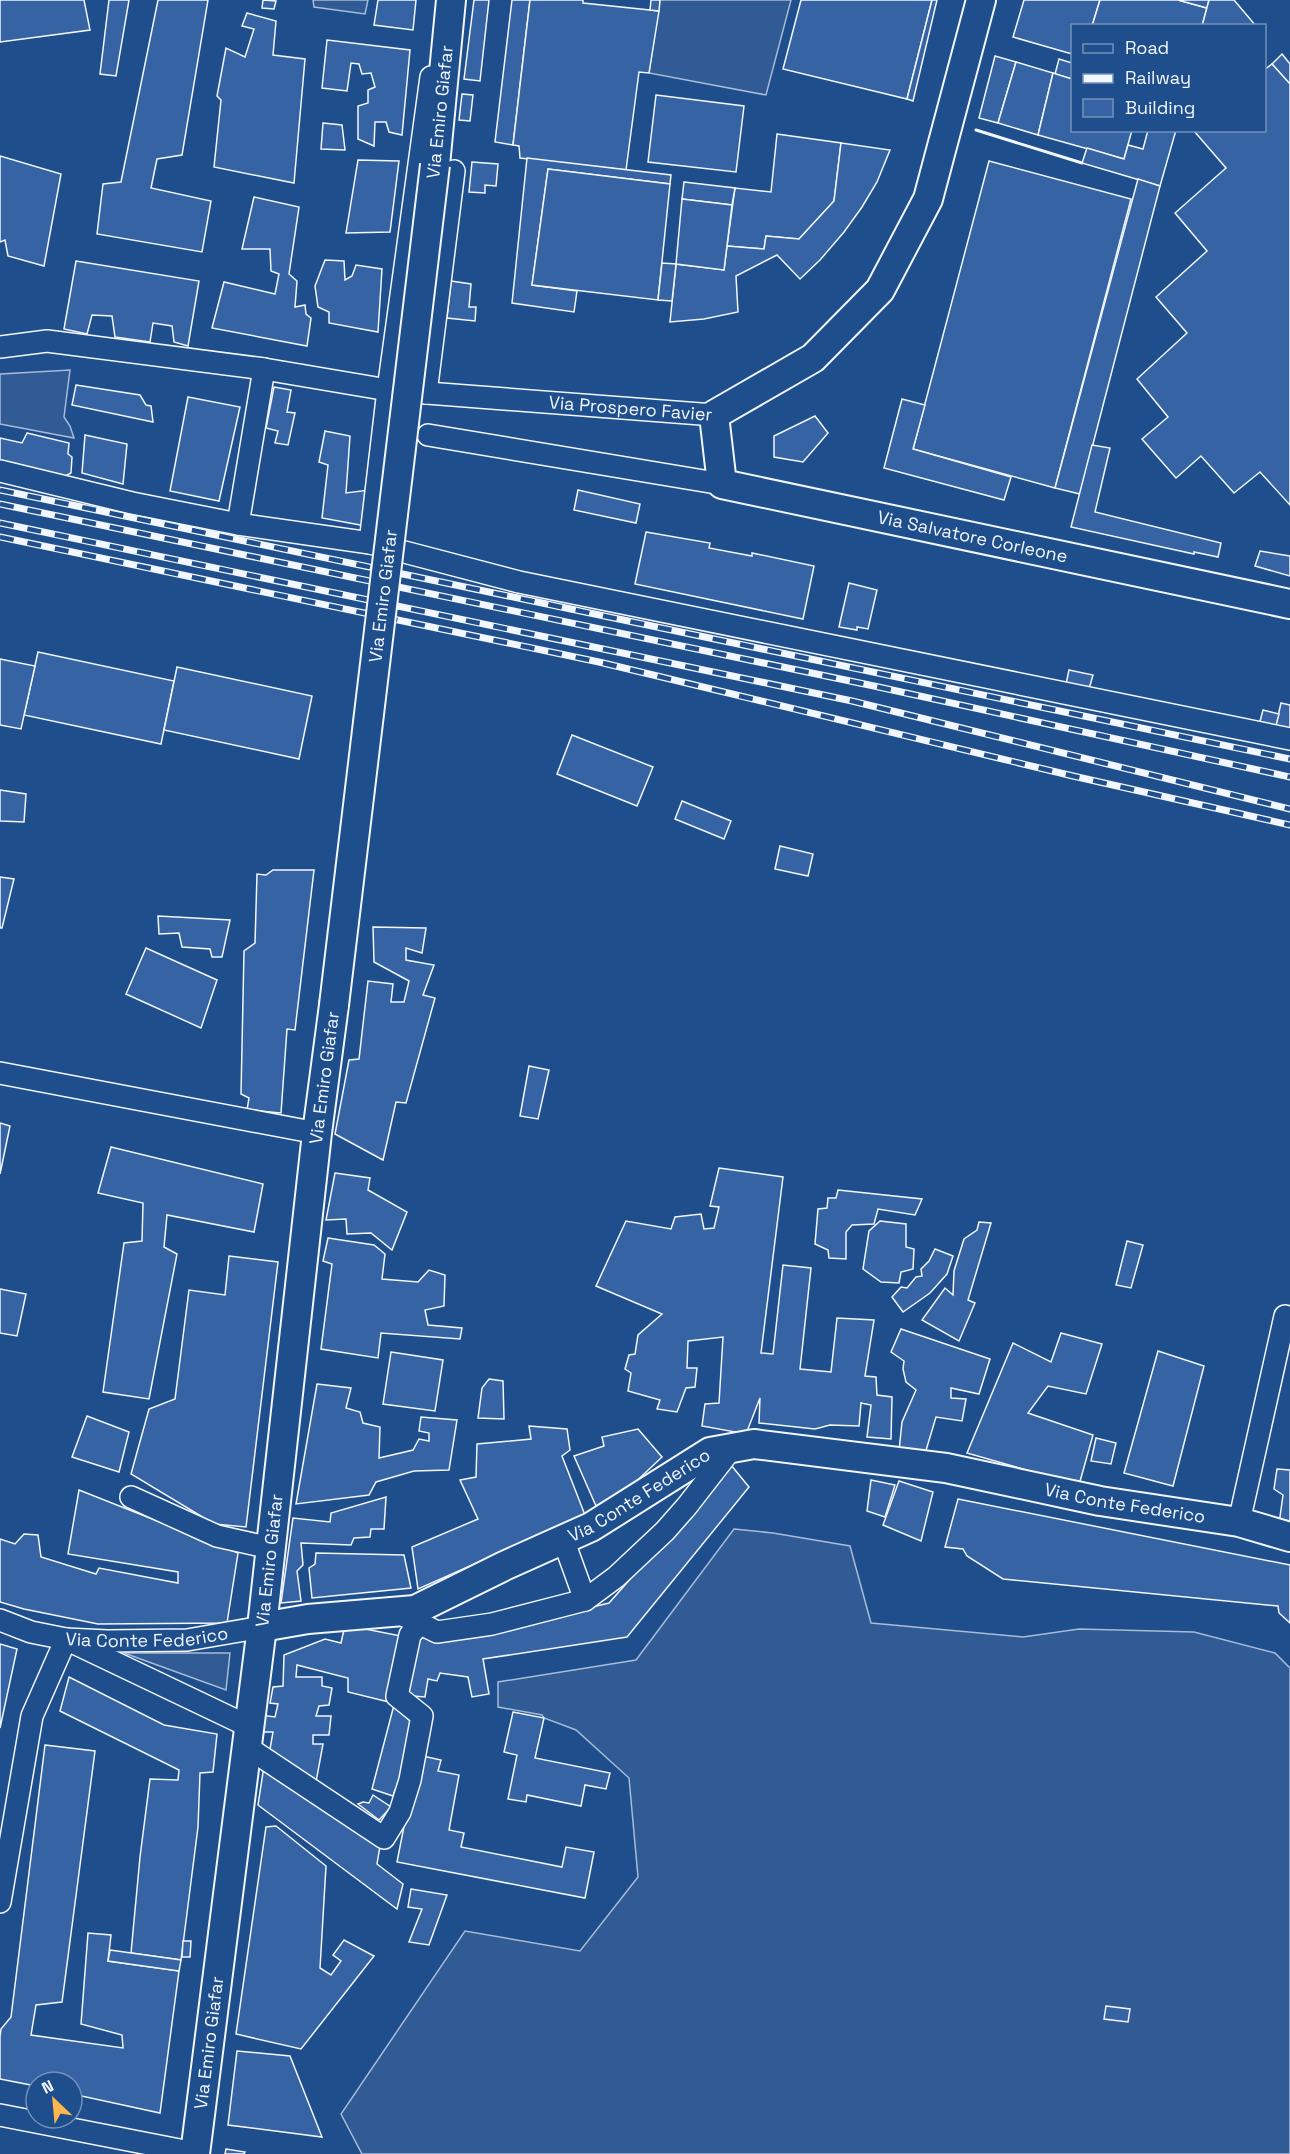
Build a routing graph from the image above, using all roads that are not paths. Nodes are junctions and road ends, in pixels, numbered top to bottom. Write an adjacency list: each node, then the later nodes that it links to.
1 (450, 0): 3 (street, Via Emiro Giafar); 6 (street)
2 (981, 0): 8 (street, Via Prospero Favier)
3 (444, 168): 7 (street); 17 (street, Via Emiro Giafar, bridge)
4 (0, 347): 5 (street, Via Prospero Favier)
5 (264, 369): 6 (street, Via Prospero Favier); 12 (street)
6 (388, 390): 7 (street, Via Prospero Favier); 13 (street)
7 (426, 393): 8 (street, Via Prospero Favier)
8 (714, 415): 11 (street)
9 (428, 435): 11 (street)
10 (0, 471): 12 (street)
11 (722, 484): 14 (street, Via Salvatore Corleone)
12 (238, 525): 13 (street)
13 (370, 543): 15 (street)
14 (1290, 604)
15 (1290, 738)
16 (0, 1073): 17 (street)
17 (317, 1133): 24 (street, Via Emiro Giafar)
18 (1285, 1317): 21 (street)
19 (732, 1448): 21 (street, Via Conte Federico); 23 (street, Via Conte Federico); 25 (street)
20 (131, 1497): 24 (street)
21 (1239, 1522): 22 (street, Via Conte Federico)
22 (1290, 1537)
23 (563, 1539): 25 (street); 26 (street, Via Conte Federico)
24 (271, 1548): 28 (street, Via Emiro Giafar)
25 (585, 1600): 26 (street)
26 (408, 1618): 28 (street, Via Conte Federico); 30 (street)
27 (0, 1620): 29 (street, Via Conte Federico)
28 (262, 1627): 29 (street, Via Conte Federico); 30 (street, Via Emiro Giafar)
29 (66, 1639): 30 (street); 31 (street)
30 (248, 1737): 33 (street, Via Emiro Giafar)
31 (0, 1902)
32 (0, 2115): 33 (street)
33 (195, 2154)

